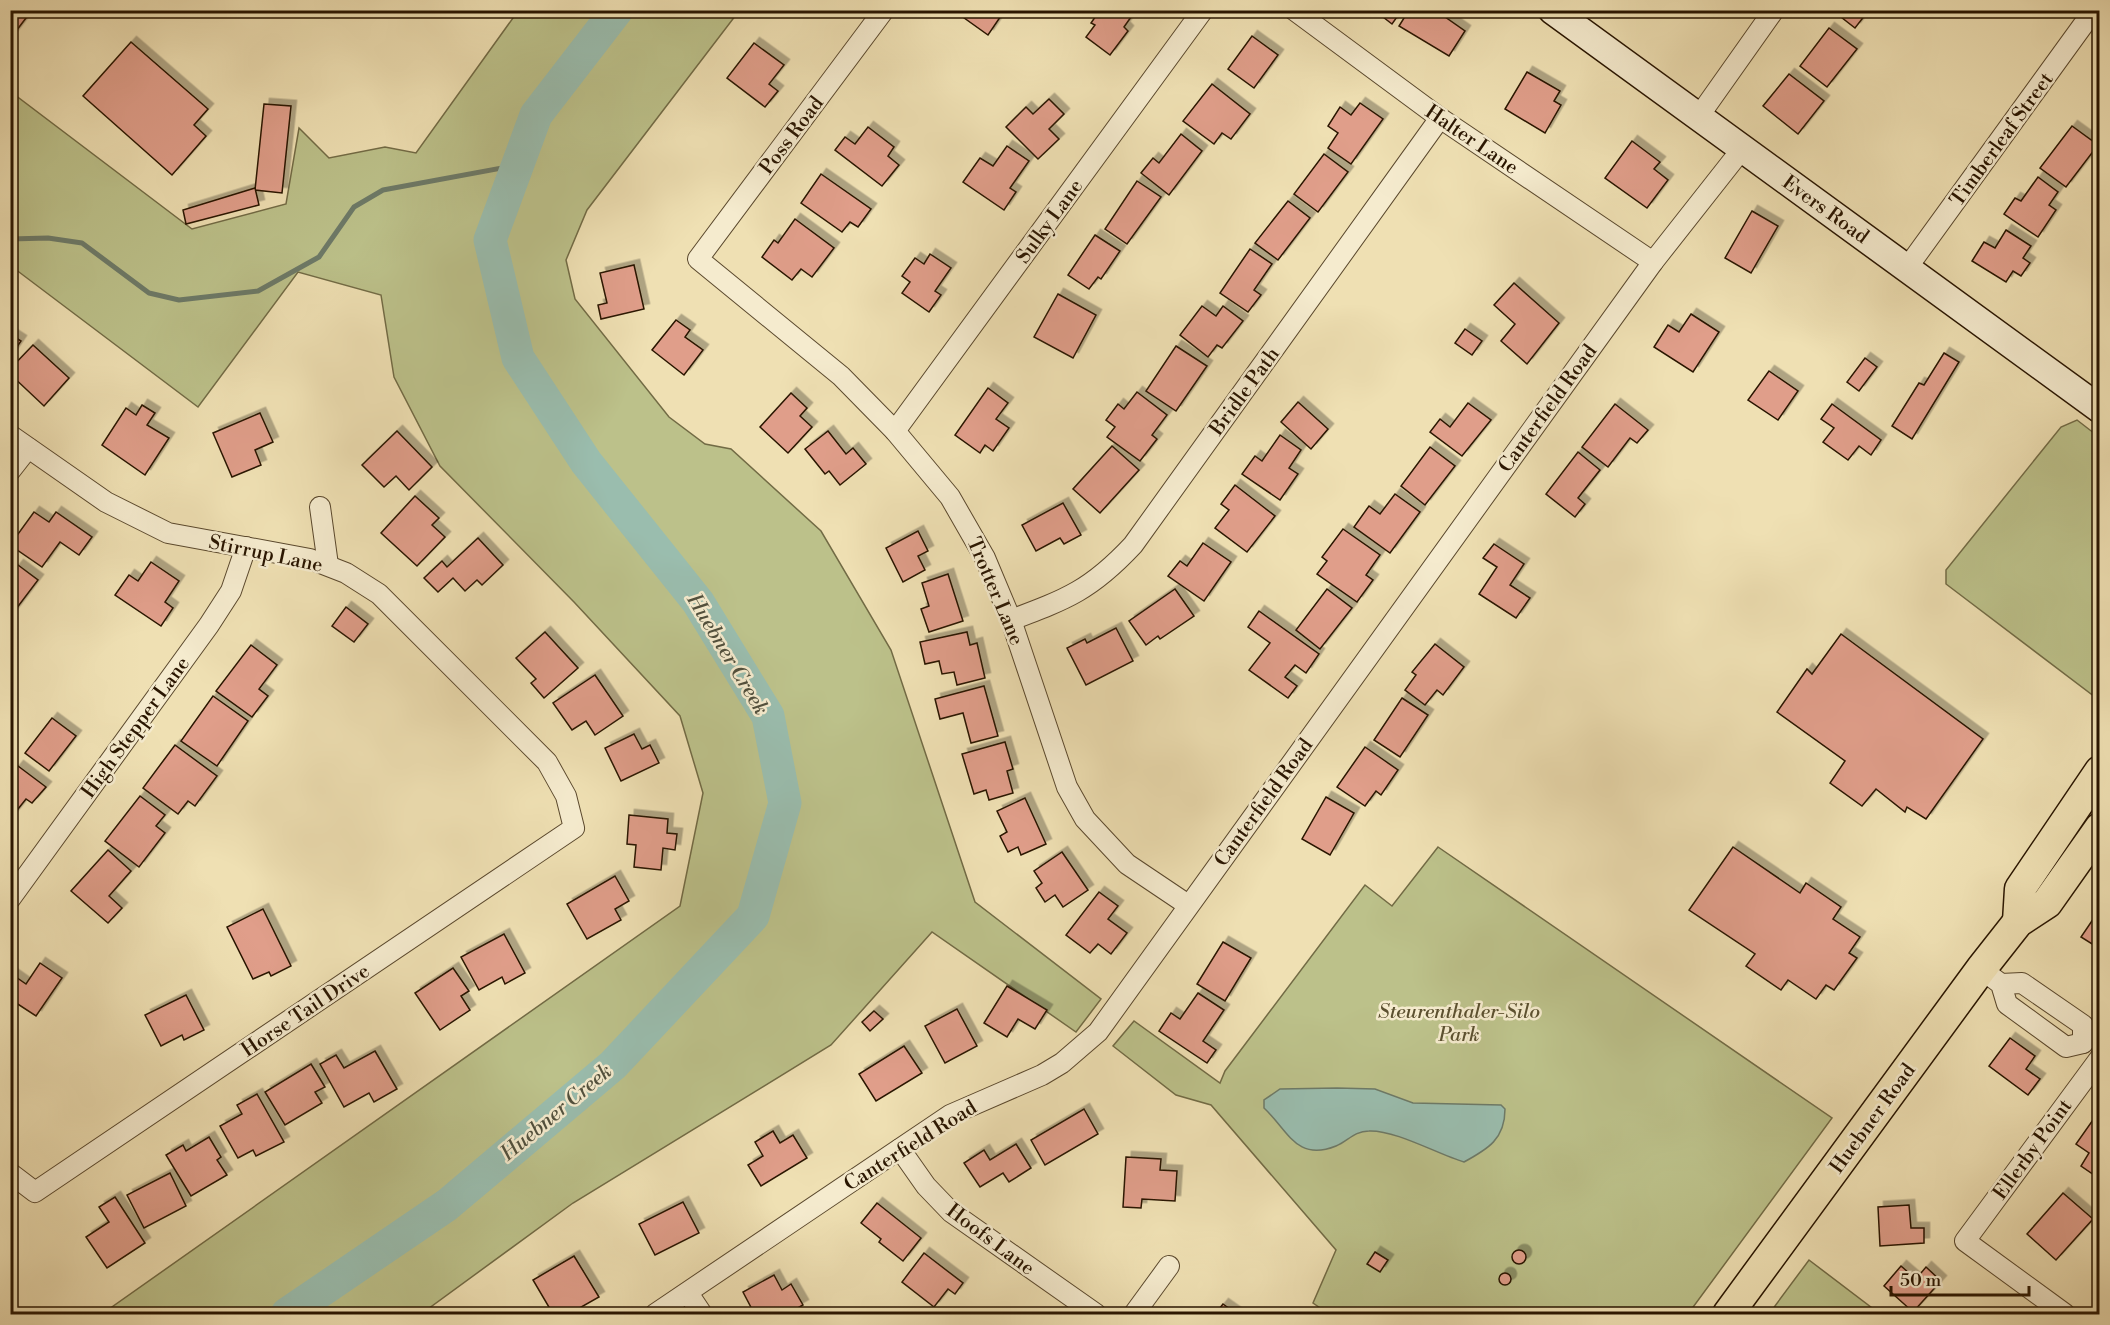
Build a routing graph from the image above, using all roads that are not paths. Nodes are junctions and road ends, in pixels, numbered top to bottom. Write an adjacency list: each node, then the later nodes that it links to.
1 (885, 10): 10 (street, Poss Road)
2 (1203, 10): 14 (street, Sulky Lane)
3 (1294, 10): 8 (street, Halter Lane)
4 (1552, 10): 7 (main road, Evers Road)
5 (1774, 10): 7 (street)
6 (2094, 10): 12 (street, Timberleaf Street)
7 (1699, 116): 9 (main road, Evers Road)
8 (1440, 118): 11 (street, Halter Lane); 21 (street, Bridle Path)
9 (1742, 149): 11 (street, Canterfield Road); 12 (main road, Evers Road)
10 (698, 259): 14 (street, Trotter Lane)
11 (1653, 262): 26 (street, Canterfield Road)
12 (1907, 268): 13 (main road, Evers Road)
13 (2100, 409)
14 (895, 431): 21 (street, Trotter Lane)
15 (10, 435): 16 (street, Stirrup Lane)
16 (28, 448): 17 (street); 19 (street, Stirrup Lane)
17 (10, 471)
18 (320, 507): 20 (street)
19 (246, 547): 20 (street, Stirrup Lane); 25 (street, High Stepper Lane)
20 (328, 565): 23 (street, Stirrup Lane)
21 (1011, 620): 26 (street, Trotter Lane)
22 (2100, 771): 27 (main road)
23 (574, 828): 32 (street, Horse Tail Drive)
24 (2100, 828): 27 (main road, Huebner Road)
25 (10, 899)
26 (1188, 905): 31 (street, Canterfield Road)
27 (2018, 922): 28 (main road, Huebner Road)
28 (1991, 976): 29 (street); 29 (street); 39 (main road, Huebner Road)
29 (2083, 1042): 30 (street)
30 (2100, 1056): 40 (street, Ellerby Point)
31 (900, 1149): 34 (street, Canterfield Road); 37 (street, Hoofs Lane)
32 (10, 1173)
33 (1169, 1266): 38 (street)
34 (688, 1293): 35 (street, Canterfield Road); 36 (street)
35 (655, 1314)
36 (702, 1314)
37 (1096, 1314)
38 (1134, 1314)
39 (1728, 1314)
40 (2065, 1314)

